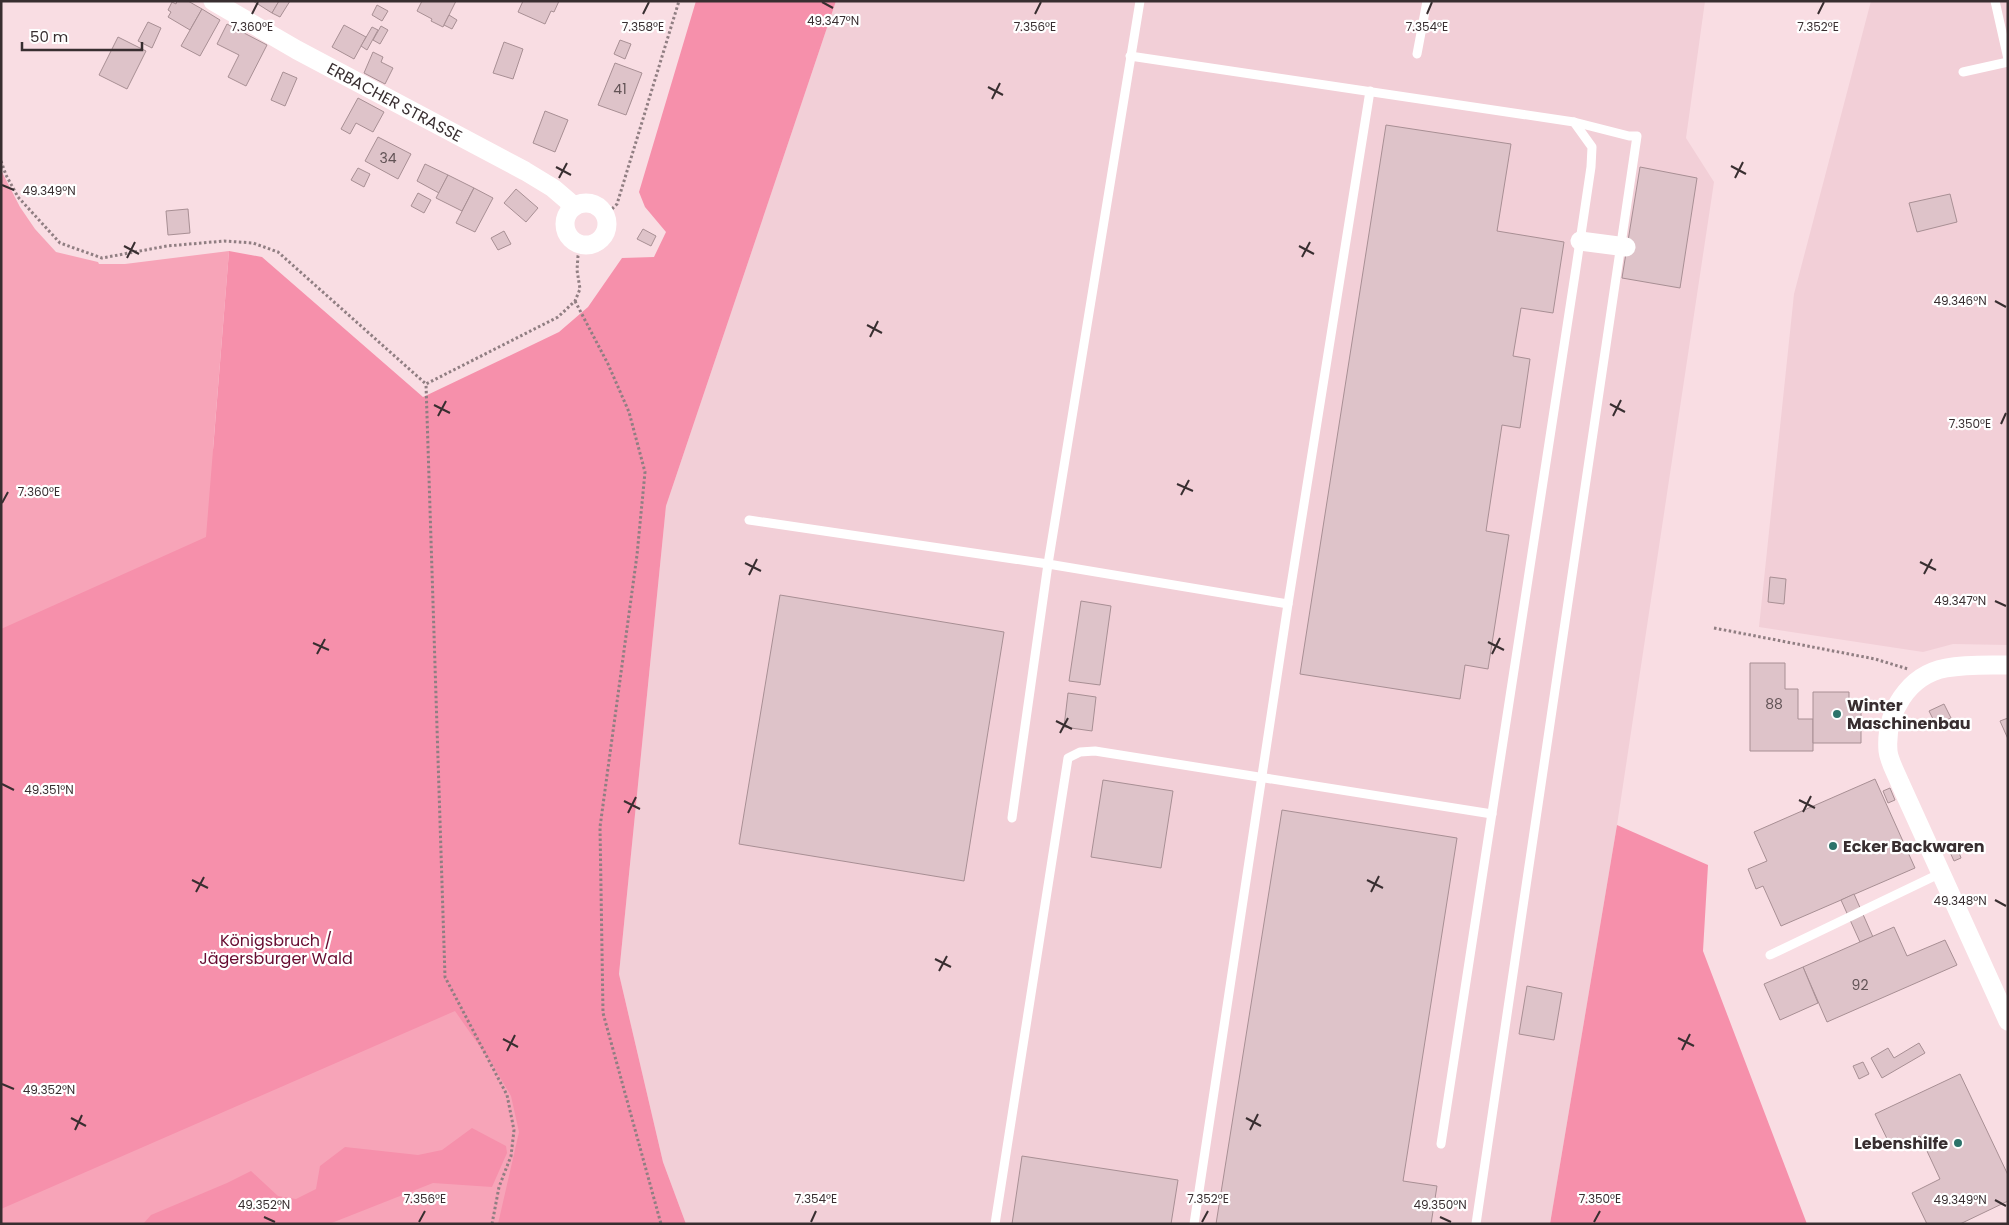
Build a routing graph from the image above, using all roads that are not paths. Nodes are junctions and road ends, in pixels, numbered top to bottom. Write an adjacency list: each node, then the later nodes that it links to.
1 (213, 1): 11 (street, ERBACHER STRASSE)
2 (1140, 1): 6 (lane)
3 (1427, 1): 5 (lane)
4 (1995, 1): 7 (lane)
5 (1417, 54)
6 (1130, 56): 9 (lane); 15 (lane)
7 (2008, 60): 8 (lane)
8 (1963, 72)
9 (1370, 91): 10 (lane); 16 (lane)
10 (1574, 122): 12 (lane); 13 (lane)
11 (574, 206): 11 (street)
12 (1580, 241): 13 (street); 19 (lane)
13 (1623, 247): 27 (lane)
14 (750, 520): 15 (lane)
15 (1048, 564): 16 (lane); 20 (lane)
16 (1288, 604): 18 (lane)
17 (2008, 665): 21 (street)
18 (1262, 779): 19 (lane); 25 (lane); 26 (lane)
19 (1492, 814): 24 (lane)
20 (1012, 818)
21 (1941, 873): 22 (lane); 23 (street)
22 (1770, 955)
23 (2008, 1021)
24 (1440, 1144)
25 (995, 1224)
26 (1194, 1224)
27 (1476, 1224)

